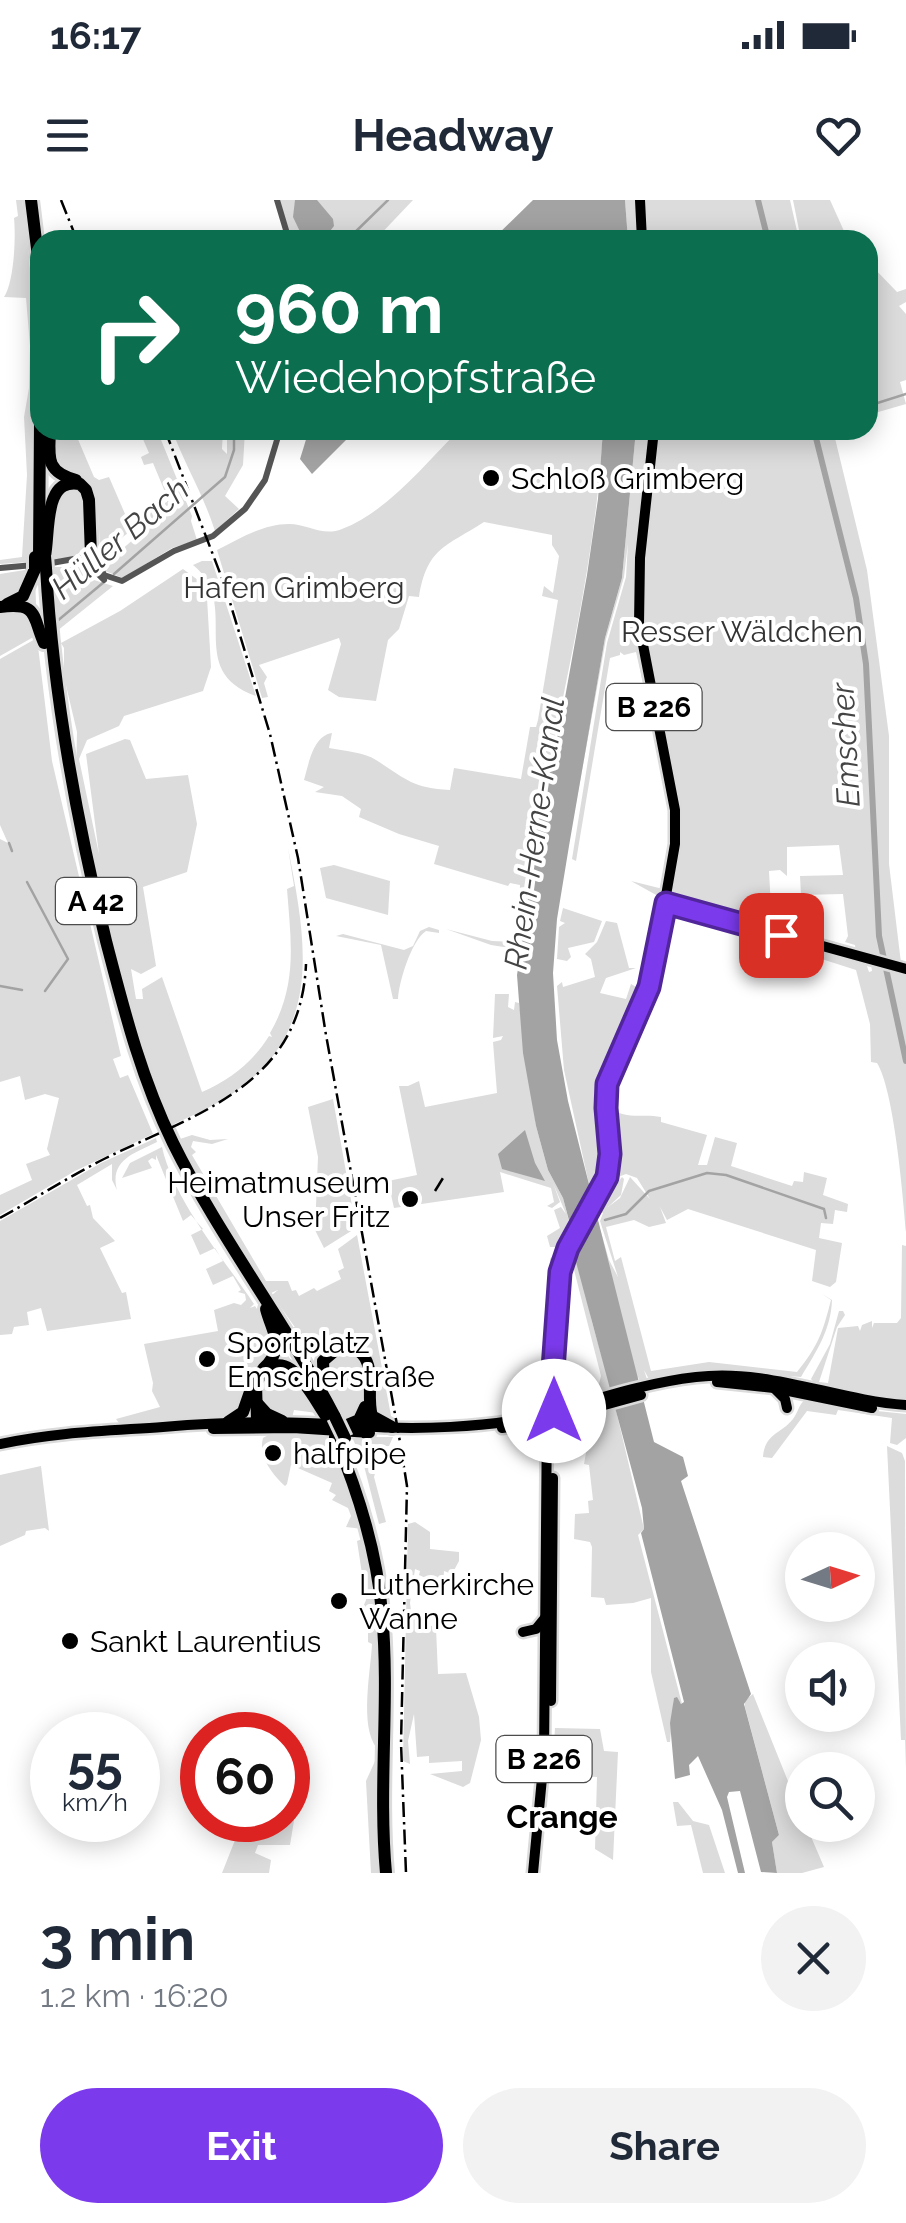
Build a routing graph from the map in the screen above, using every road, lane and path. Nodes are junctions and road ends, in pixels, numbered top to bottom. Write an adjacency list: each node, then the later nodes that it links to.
1 (34, 200): 4 (highway); 5 (highway)
2 (277, 200): 6 (street)
3 (640, 200): 7 (main road)
4 (36, 230)
5 (42, 230)
6 (286, 230)
7 (642, 230)
8 (40, 440): 14 (highway, A 42)
9 (48, 440): 14 (highway, A 42)
10 (49, 440): 13 (highway)
11 (277, 440): 13 (street)
12 (653, 440): 19 (main road, B 226)
13 (91, 559): 14 (street); 14 (street); 14 (highway)
14 (42, 563): 15 (street); 16 (highway); 17 (highway, A 42)
15 (0, 568)
16 (0, 606): 17 (highway)
17 (44, 624): 18 (highway, A 42)
18 (47, 649): 21 (highway, A 42); 22 (highway, A 42)
19 (666, 903): 20 (main road); 29 (main road, B 226)
20 (906, 969)
21 (266, 1308): 25 (highway); 31 (highway, A 42)
22 (280, 1320): 26 (highway); 31 (highway, A 42)
23 (774, 1388): 24 (main road); 27 (main road); 28 (main road)
24 (642, 1391): 28 (main road); 29 (main road)
25 (253, 1397): 30 (highway); 31 (highway); 33 (highway); 33 (highway)
26 (367, 1407): 31 (highway); 31 (highway); 32 (highway); 34 (highway)
27 (787, 1408)
28 (906, 1408)
29 (551, 1416): 32 (main road); 34 (main road); 36 (main road, B 226); 39 (main road, B 226)
30 (232, 1425): 33 (main road); 33 (main road); 35 (main road)
31 (338, 1426): 33 (main road); 34 (main road); 38 (highway, A 42)
32 (392, 1427): 34 (main road)
33 (260, 1428): 34 (main road)
34 (368, 1430)
35 (0, 1444)
36 (546, 1617): 37 (main road); 39 (main road, B 226)
37 (523, 1632)
38 (389, 1873)
39 (536, 1873)

